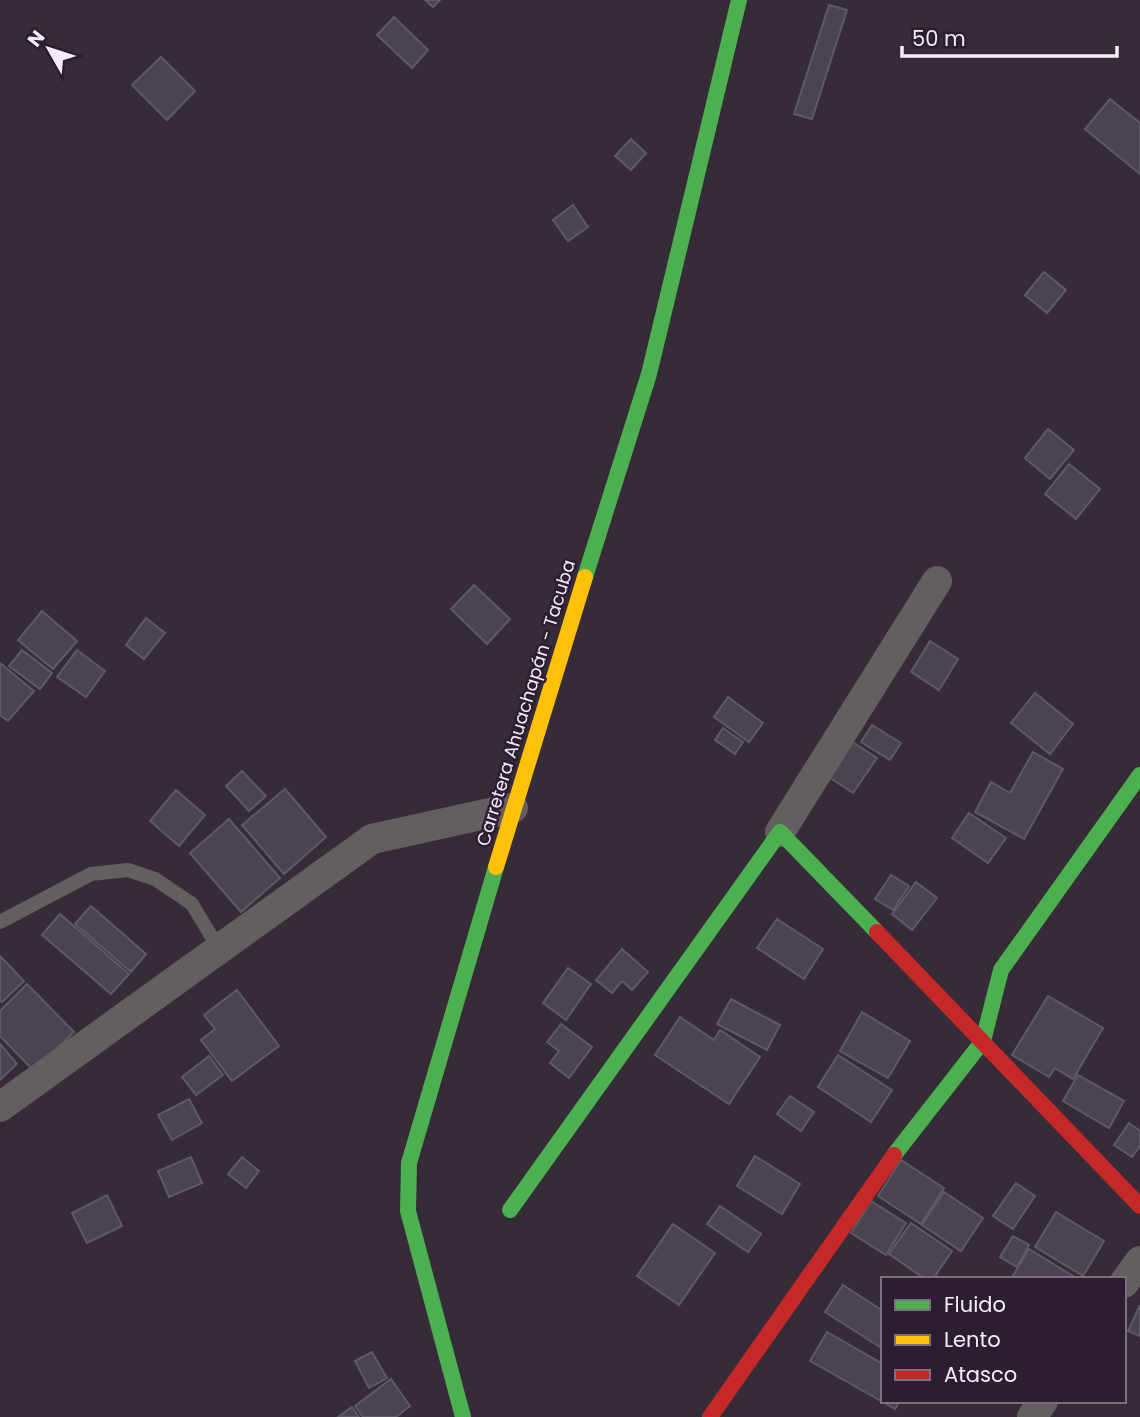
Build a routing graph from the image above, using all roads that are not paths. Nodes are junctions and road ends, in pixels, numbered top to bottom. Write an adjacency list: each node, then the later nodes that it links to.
1 (739, 0): 4 (street, Carretera Ahuachapán - Tacuba)
2 (937, 581): 5 (street)
3 (1140, 775): 8 (street)
4 (513, 808): 7 (street); 14 (street, Carretera Ahuachapán - Tacuba)
5 (780, 832): 8 (street); 11 (street)
6 (0, 922): 7 (lane)
7 (219, 949): 9 (street)
8 (983, 1041): 10 (street); 15 (street)
9 (0, 1107)
10 (1140, 1206)
11 (510, 1210)
12 (1140, 1261): 13 (street)
13 (1126, 1280)
14 (463, 1417)
15 (710, 1417)

